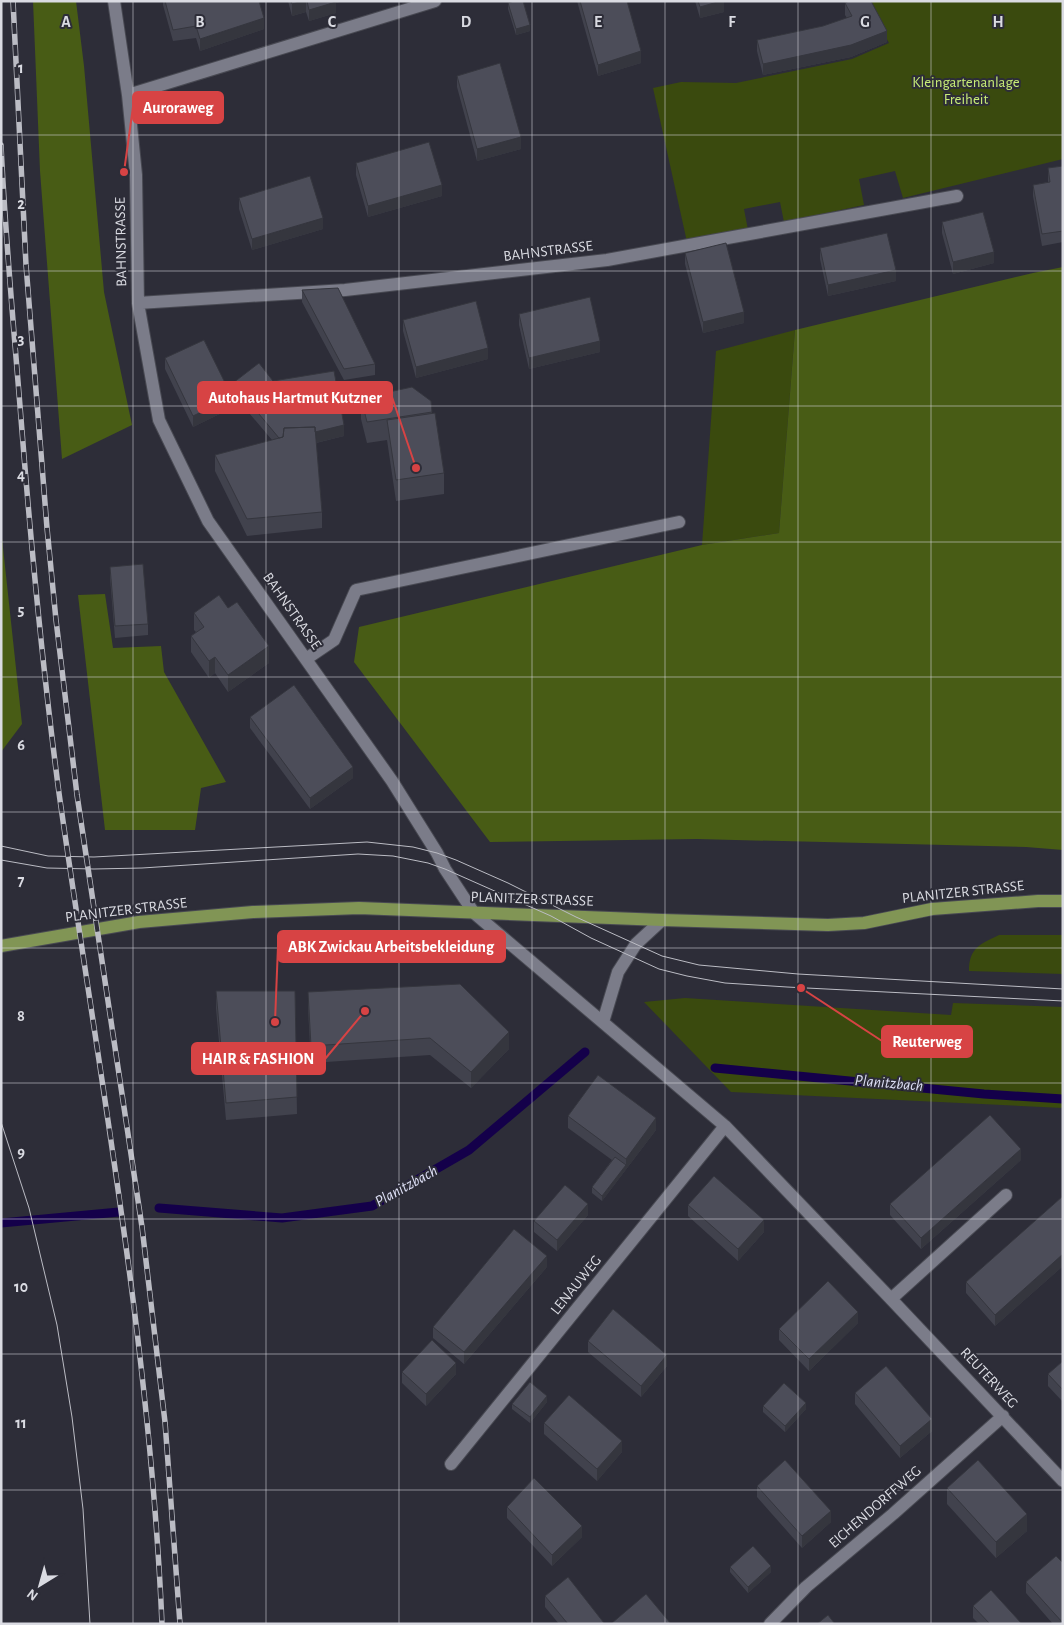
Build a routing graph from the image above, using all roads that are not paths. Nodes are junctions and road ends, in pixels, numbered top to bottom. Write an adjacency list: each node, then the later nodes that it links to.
1 (114, 1): 3 (street, BAHNSTRASSE)
2 (435, 1): 3 (street)
3 (128, 95): 5 (street, BAHNSTRASSE)
4 (957, 196): 5 (street, BAHNSTRASSE)
5 (138, 304): 7 (street, BAHNSTRASSE)
6 (679, 522): 7 (street)
7 (306, 659): 9 (street, BAHNSTRASSE)
8 (1063, 900): 10 (main road, PLANITZER STRASSE)
9 (474, 913): 10 (main road, PLANITZER STRASSE); 11 (main road, PLANITZER STRASSE); 12 (street, REUTERWEG)
10 (662, 920): 12 (street)
11 (1, 946)
12 (603, 1022): 13 (street, REUTERWEG)
13 (725, 1126): 15 (street, REUTERWEG); 17 (street, LENAUWEG)
14 (1006, 1195): 15 (street)
15 (891, 1298): 16 (street, REUTERWEG)
16 (1003, 1416): 18 (street, REUTERWEG); 19 (street, EICHENDORFFWEG)
17 (451, 1464)
18 (1063, 1481)
19 (770, 1624)

